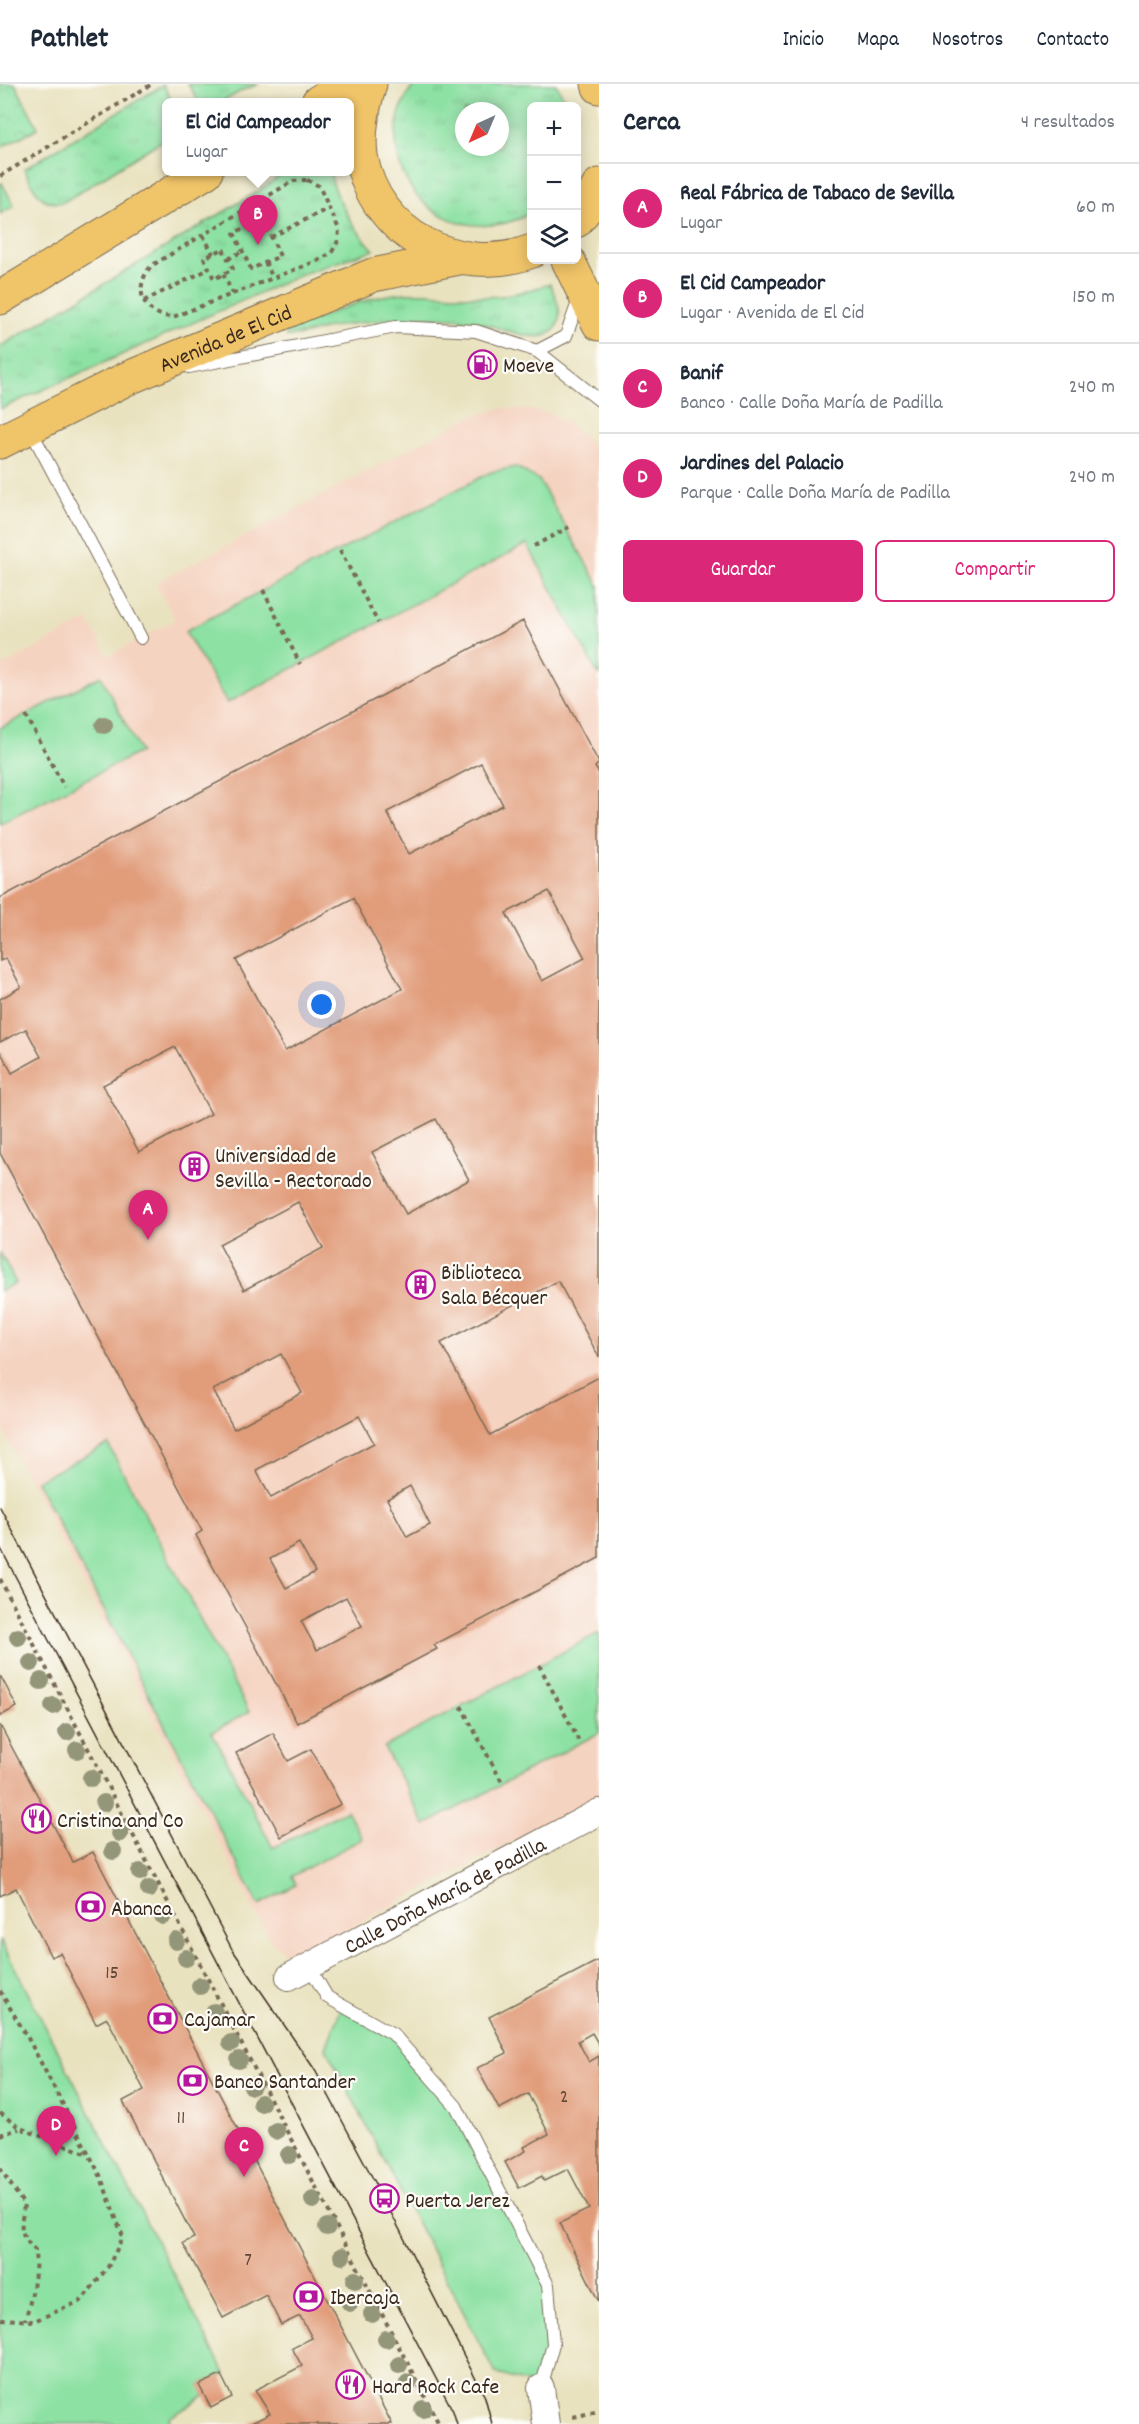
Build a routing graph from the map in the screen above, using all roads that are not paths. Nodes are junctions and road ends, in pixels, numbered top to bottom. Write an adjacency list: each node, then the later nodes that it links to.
1 (348, 84): 3 (main road)
2 (370, 84): 8 (main road)
3 (325, 98)
4 (198, 176): 10 (main road)
5 (598, 189): 6 (main road)
6 (581, 214)
7 (527, 252): 8 (main road)
8 (459, 258): 13 (main road, Avenida de El Cid)
9 (573, 269): 11 (main road); 12 (lane)
10 (0, 298)
11 (599, 324)
12 (537, 351): 13 (lane); 14 (lane)
13 (126, 380): 15 (main road, Avenida de El Cid)
14 (599, 400)
15 (29, 427): 16 (main road, Avenida de El Cid); 17 (lane)
16 (0, 442)
17 (141, 638)
18 (599, 1812): 19 (street, Calle Doña María de Padilla)
19 (299, 1972): 20 (lane)
20 (541, 2388): 21 (street)
21 (546, 2424)

